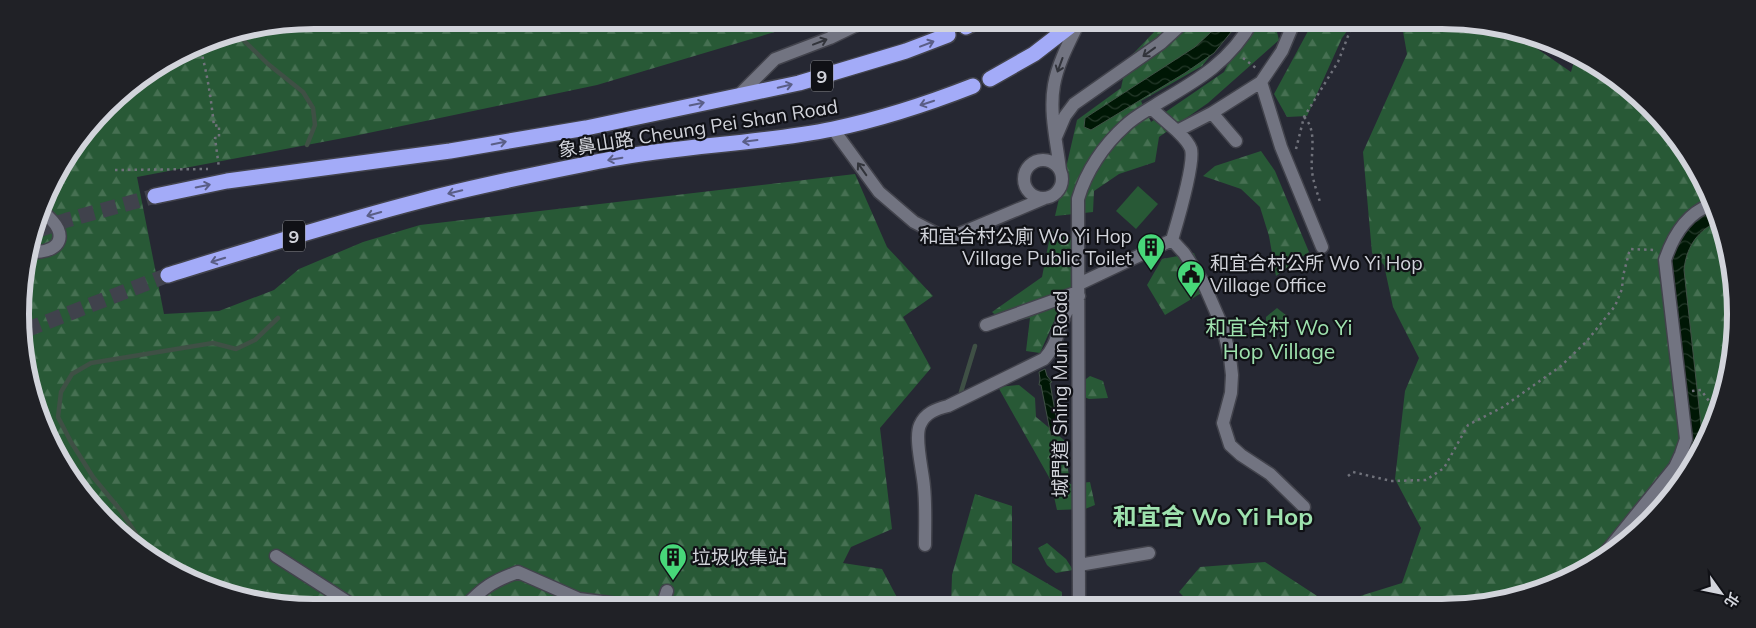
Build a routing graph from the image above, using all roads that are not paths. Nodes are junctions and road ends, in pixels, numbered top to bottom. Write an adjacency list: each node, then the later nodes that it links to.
1 (848, 29): 11 (street, one-way to 1)
2 (1067, 29): 9 (highway)
3 (1075, 29): 16 (street, one-way to 16)
4 (1176, 29): 16 (street, one-way to 16)
5 (1248, 29): 12 (street, 城門道 Shing Mun Road)
6 (1291, 29): 8 (street)
7 (948, 35): 11 (highway, 象鼻山路 Cheung Pei Shan Road / 9, one-way to 7)
8 (1259, 76): 13 (street); 25 (street)
9 (990, 79)
10 (973, 86): 14 (highway, 象鼻山路 Cheung Pei Shan Road / 9, one-way to 14)
11 (738, 96): 20 (highway, 象鼻山路 Cheung Pei Shan Road / 9, one-way to 11)
12 (1152, 108): 15 (street); 19 (street, 城門道 Shing Mun Road)
13 (1212, 113): 15 (street); 17 (street)
14 (833, 129): 21 (street, one-way to 14); 27 (highway, 象鼻山路 Cheung Pei Shan Road / 9, one-way to 27)
15 (1176, 131): 24 (street)
16 (1056, 137): 18 (street)
17 (1236, 141)
18 (1061, 176): 19 (street); 21 (street); 21 (street)
19 (1081, 187): 28 (street, 城門道 Shing Mun Road)
20 (155, 196)
21 (1045, 198)
22 (1706, 206): 31 (street)
23 (46, 216): 26 (street)
24 (1172, 240): 28 (street); 30 (street)
25 (1322, 247)
26 (35, 252)
27 (168, 275)
28 (1079, 291): 29 (street); 32 (street); 35 (street, 城門道 Shing Mun Road)
29 (986, 325)
30 (1304, 508)
31 (1617, 539)
32 (925, 545)
33 (1149, 553): 35 (street)
34 (276, 556): 37 (street)
35 (1079, 565): 41 (street, 城門道 Shing Mun Road)
36 (667, 592): 40 (street)
37 (343, 599)
38 (472, 599): 39 (street)
39 (579, 599)
40 (665, 599)
41 (1079, 599)

